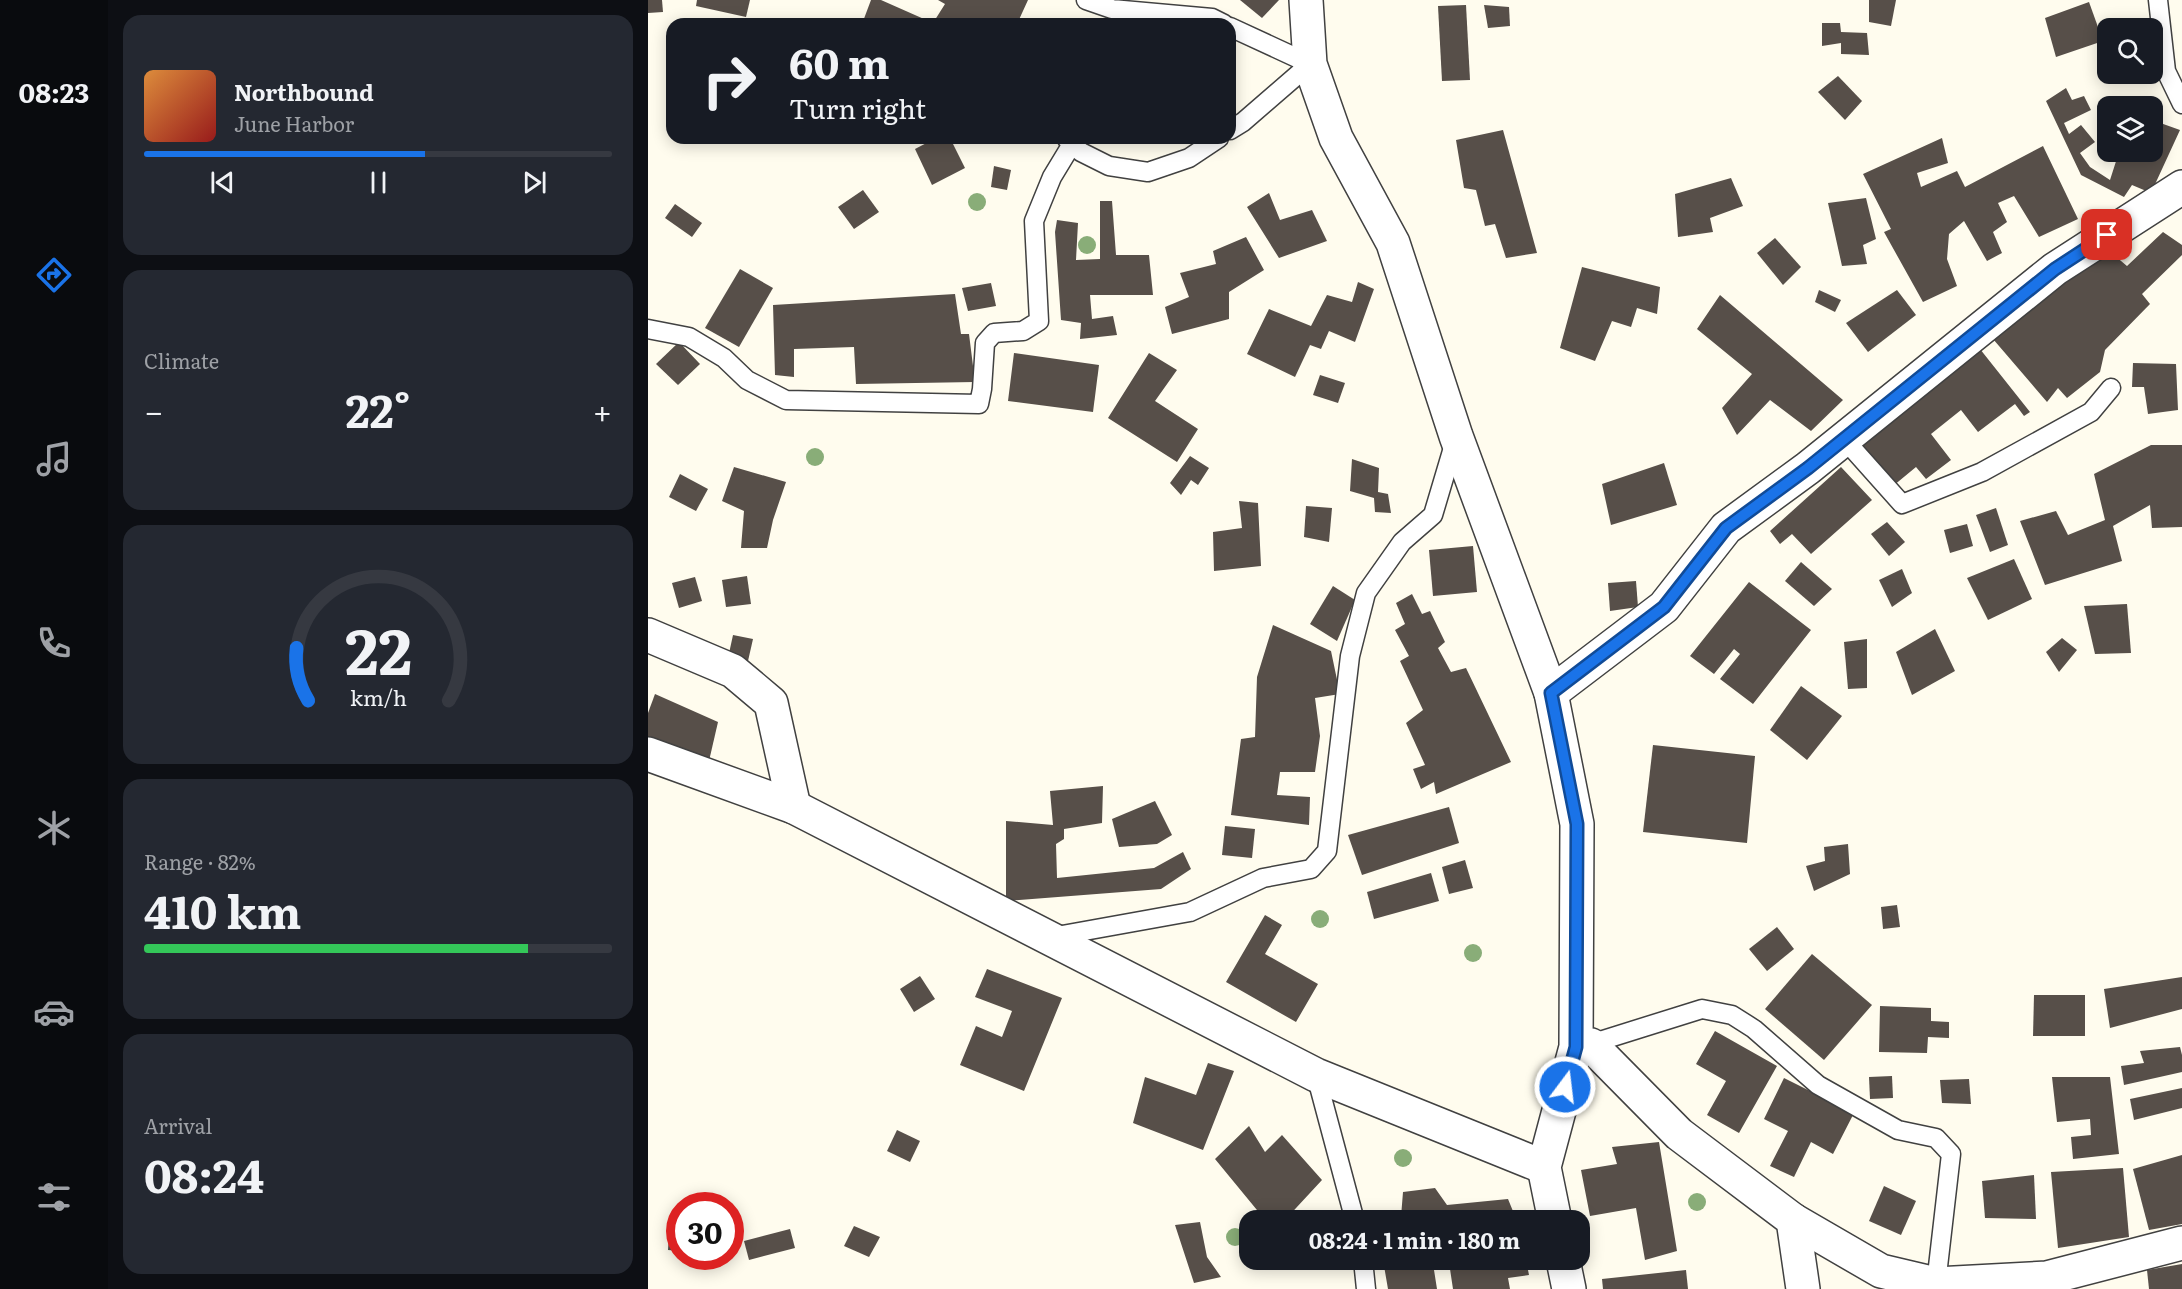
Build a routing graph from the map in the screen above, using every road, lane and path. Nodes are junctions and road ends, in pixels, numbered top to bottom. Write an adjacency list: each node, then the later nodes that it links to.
1 (1086, 0): 4 (lane)
2 (1306, 0): 7 (street)
3 (2158, 0): 8 (lane)
4 (1107, 17): 5 (lane)
5 (1212, 18)
6 (1236, 30): 7 (lane)
7 (1310, 64): 9 (lane); 16 (street)
8 (2182, 104)
9 (1236, 126)
10 (1068, 144): 14 (lane)
11 (1072, 144): 12 (lane)
12 (1210, 144)
13 (2182, 187): 17 (street)
14 (648, 329)
15 (2111, 388): 17 (lane)
16 (1456, 436): 19 (street); 22 (lane)
17 (1844, 439): 19 (street)
18 (648, 635): 21 (street)
19 (1551, 693): 23 (street)
20 (648, 754): 21 (street)
21 (794, 807): 22 (street)
22 (1048, 938): 24 (street)
23 (1584, 1046): 25 (street); 28 (street); 32 (lane)
24 (1316, 1075): 25 (street); 26 (lane)
25 (1544, 1167): 27 (street)
26 (1352, 1210)
27 (1553, 1210)
28 (1793, 1220): 32 (street); 35 (street)
29 (2182, 1243): 32 (street)
30 (1364, 1270): 33 (lane)
31 (1565, 1270): 34 (street)
32 (1922, 1281): 36 (street)
33 (1366, 1289)
34 (1569, 1289)
35 (1803, 1289)
36 (1873, 1289)

